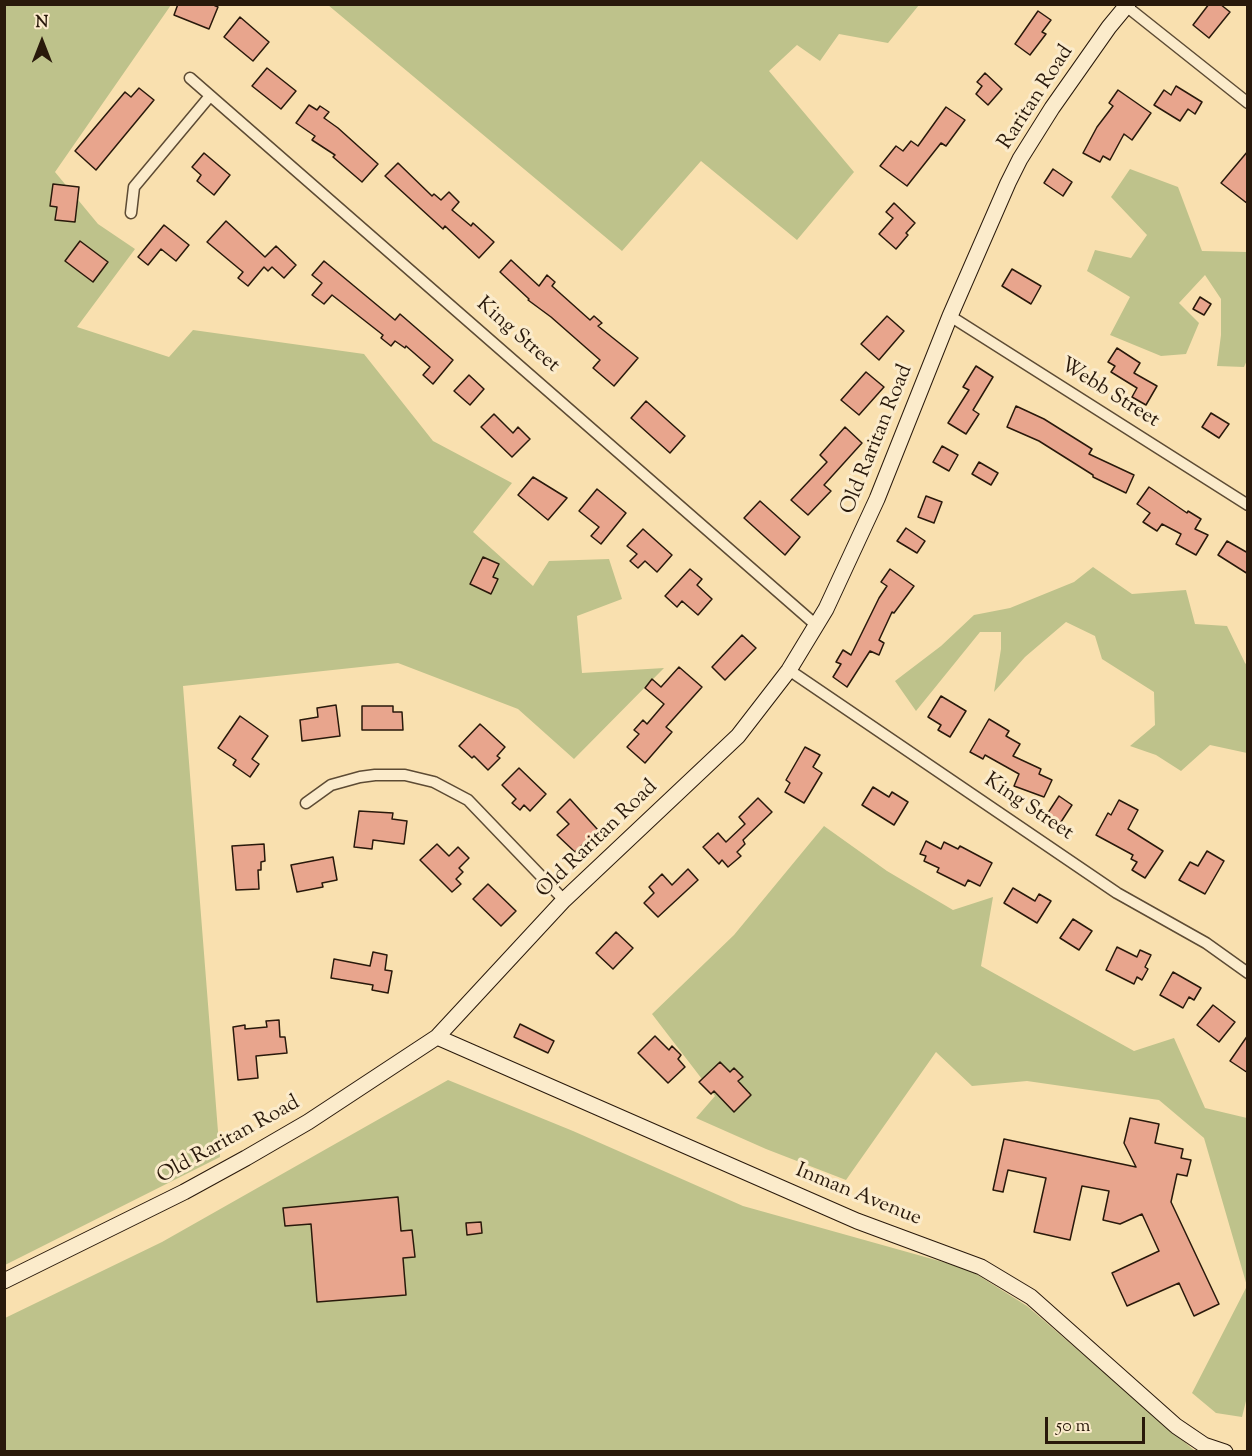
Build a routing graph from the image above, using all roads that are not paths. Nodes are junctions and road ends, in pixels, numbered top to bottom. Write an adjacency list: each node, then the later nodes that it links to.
1 (1127, 5): 4 (street); 6 (main road, Raritan Road)
2 (190, 78): 3 (street, King Street)
3 (210, 96): 5 (street); 9 (street, King Street)
4 (1248, 103)
5 (131, 213)
6 (991, 220): 7 (main road, Old Raritan Road)
7 (950, 316): 8 (street, Webb Street); 9 (main road, Old Raritan Road)
8 (1248, 505)
9 (816, 625): 10 (main road, Old Raritan Road)
10 (789, 670): 12 (main road, Old Raritan Road); 13 (street, King Street)
11 (306, 803): 12 (street)
12 (564, 900): 14 (main road, Old Raritan Road)
13 (1248, 973)
14 (437, 1037): 15 (main road, Old Raritan Road); 16 (main road, Inman Avenue)
15 (4, 1281)
16 (1225, 1452)

